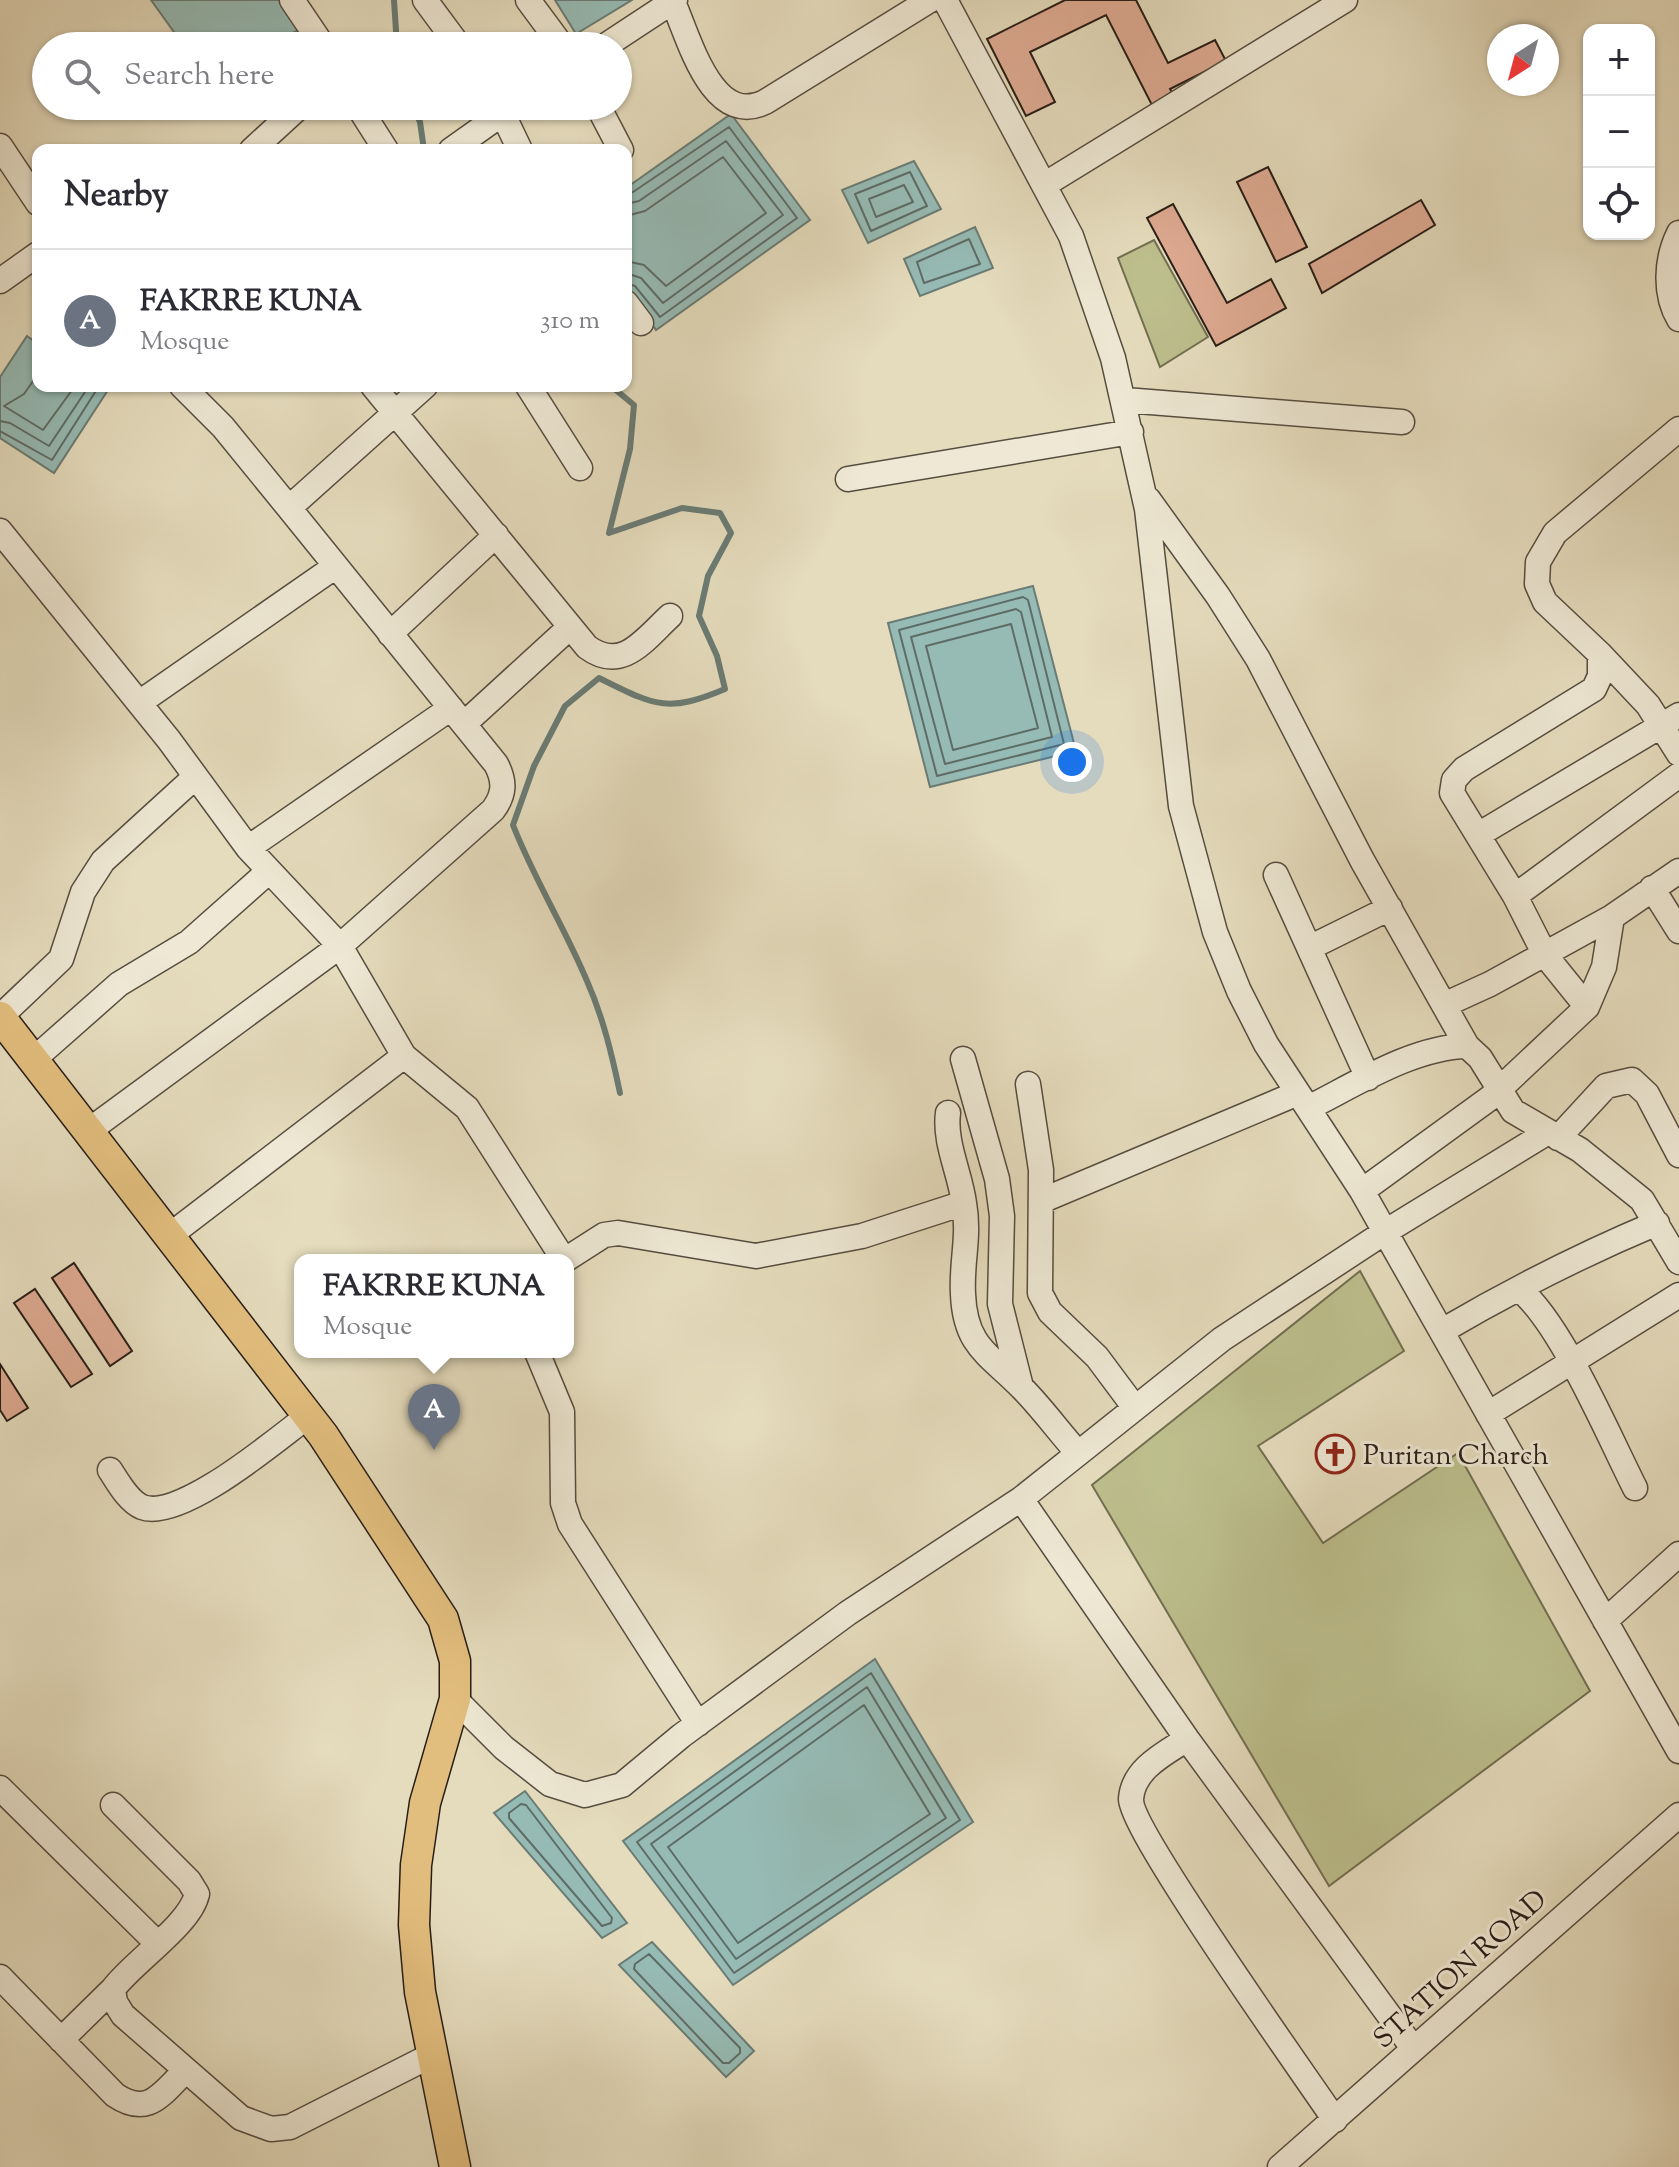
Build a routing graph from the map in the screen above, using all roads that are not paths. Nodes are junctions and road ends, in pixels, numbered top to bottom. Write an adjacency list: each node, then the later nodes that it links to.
1 (292, 0): 8 (street)
2 (425, 0): 9 (street)
3 (528, 0): 10 (street)
4 (930, 0): 7 (street)
5 (945, 0): 23 (street)
6 (1345, 0): 23 (street)
7 (674, 1): 11 (street)
8 (314, 32)
9 (449, 32)
10 (552, 32)
11 (626, 32)
12 (285, 120): 17 (street)
13 (367, 120): 18 (street)
14 (490, 120): 19 (street)
15 (509, 120): 20 (street)
16 (605, 120): 21 (street)
17 (259, 144)
18 (382, 144)
19 (459, 144)
20 (518, 144)
21 (618, 144)
22 (0, 146): 24 (street)
23 (1044, 185): 35 (street)
24 (32, 194)
25 (1679, 233): 29 (street)
26 (32, 258): 27 (street)
27 (0, 281)
28 (632, 311): 30 (street)
29 (1679, 319)
30 (641, 323)
31 (190, 392): 43 (street)
32 (379, 392): 36 (street)
33 (418, 392): 36 (street)
34 (532, 392): 40 (street)
35 (1125, 400): 37 (street); 39 (street)
36 (396, 411): 43 (street); 45 (street)
37 (1402, 422)
38 (1679, 429): 50 (street)
39 (1131, 432): 41 (street); 42 (street)
40 (580, 468)
41 (848, 479)
42 (1144, 494): 64 (street); 80 (street)
43 (289, 508): 46 (street)
44 (0, 531): 51 (street)
45 (496, 535): 48 (street); 49 (street)
46 (336, 566): 49 (street); 51 (street)
47 (670, 616): 48 (street)
48 (570, 627): 52 (street)
49 (390, 634): 52 (street)
50 (1600, 654): 53 (street); 57 (street)
51 (139, 703): 56 (street)
52 (457, 716): 58 (street); 67 (street)
53 (1671, 721): 54 (street); 57 (street)
54 (1679, 754)
55 (1679, 775): 63 (street)
56 (194, 778): 58 (street); 72 (street)
57 (1478, 835): 63 (street)
58 (248, 848): 60 (street)
59 (1679, 871): 62 (street)
60 (268, 872): 67 (street); 76 (street)
61 (1276, 875): 68 (street)
62 (1652, 888): 65 (street); 66 (street)
63 (1515, 896): 69 (street)
64 (1390, 908): 68 (street); 70 (street)
65 (1612, 917): 69 (street); 71 (street)
66 (1679, 931)
67 (340, 946): 74 (street); 82 (street)
68 (1309, 948): 77 (street)
69 (1545, 955): 70 (street); 71 (street)
70 (1444, 1005): 73 (street)
71 (1587, 1007): 79 (street)
72 (4, 1031): 76 (main road)
73 (1467, 1046): 77 (street); 79 (street)
74 (404, 1056): 90 (street); 91 (street)
75 (963, 1059): 99 (street)
76 (33, 1060): 82 (main road)
77 (1368, 1078): 80 (street)
78 (1028, 1084): 86 (street)
79 (1498, 1090): 83 (street); 85 (street)
80 (1303, 1100): 85 (street); 86 (street)
81 (948, 1113): 87 (street)
82 (87, 1132): 90 (main road)
83 (1553, 1135): 84 (street); 88 (street); 89 (street)
84 (1679, 1155)
85 (1362, 1191): 89 (street)
86 (1041, 1201): 100 (street)
87 (964, 1203): 92 (street); 99 (street)
88 (1657, 1223): 93 (street); 94 (street)
89 (1385, 1232): 96 (street); 100 (street)
90 (169, 1236): 102 (main road)
91 (561, 1254)
92 (574, 1254)
93 (1679, 1262)
94 (1519, 1289): 96 (street); 98 (street)
95 (1679, 1295): 98 (street)
96 (1442, 1331): 101 (street)
97 (540, 1358): 110 (street)
98 (1569, 1362): 101 (street); 105 (street)
99 (1021, 1387): 103 (street)
100 (1135, 1408): 103 (street)
101 (1488, 1414): 108 (street)
102 (308, 1416): 104 (street); 109 (main road)
103 (1078, 1453): 106 (street)
104 (110, 1470)
105 (1635, 1488)
106 (1021, 1499): 110 (street); 111 (street)
107 (1679, 1554): 108 (street)
108 (1605, 1621): 112 (street)
109 (455, 1699): 110 (street); 121 (main road)
110 (698, 1724)
111 (1187, 1739): 120 (street); 123 (street)
112 (1679, 1751)
113 (0, 1788): 116 (street)
114 (113, 1805): 116 (street)
115 (1679, 1815): 120 (street, STATION ROAD)
116 (157, 1943): 118 (street)
117 (0, 1977): 119 (street)
118 (113, 1989): 119 (street); 122 (street)
119 (61, 2040): 122 (street)
120 (1413, 2048): 123 (street, STATION ROAD)
121 (432, 2055): 122 (street); 124 (main road)
122 (186, 2070)
123 (1335, 2120): 125 (street, STATION ROAD)
124 (455, 2167)
125 (1280, 2167)

